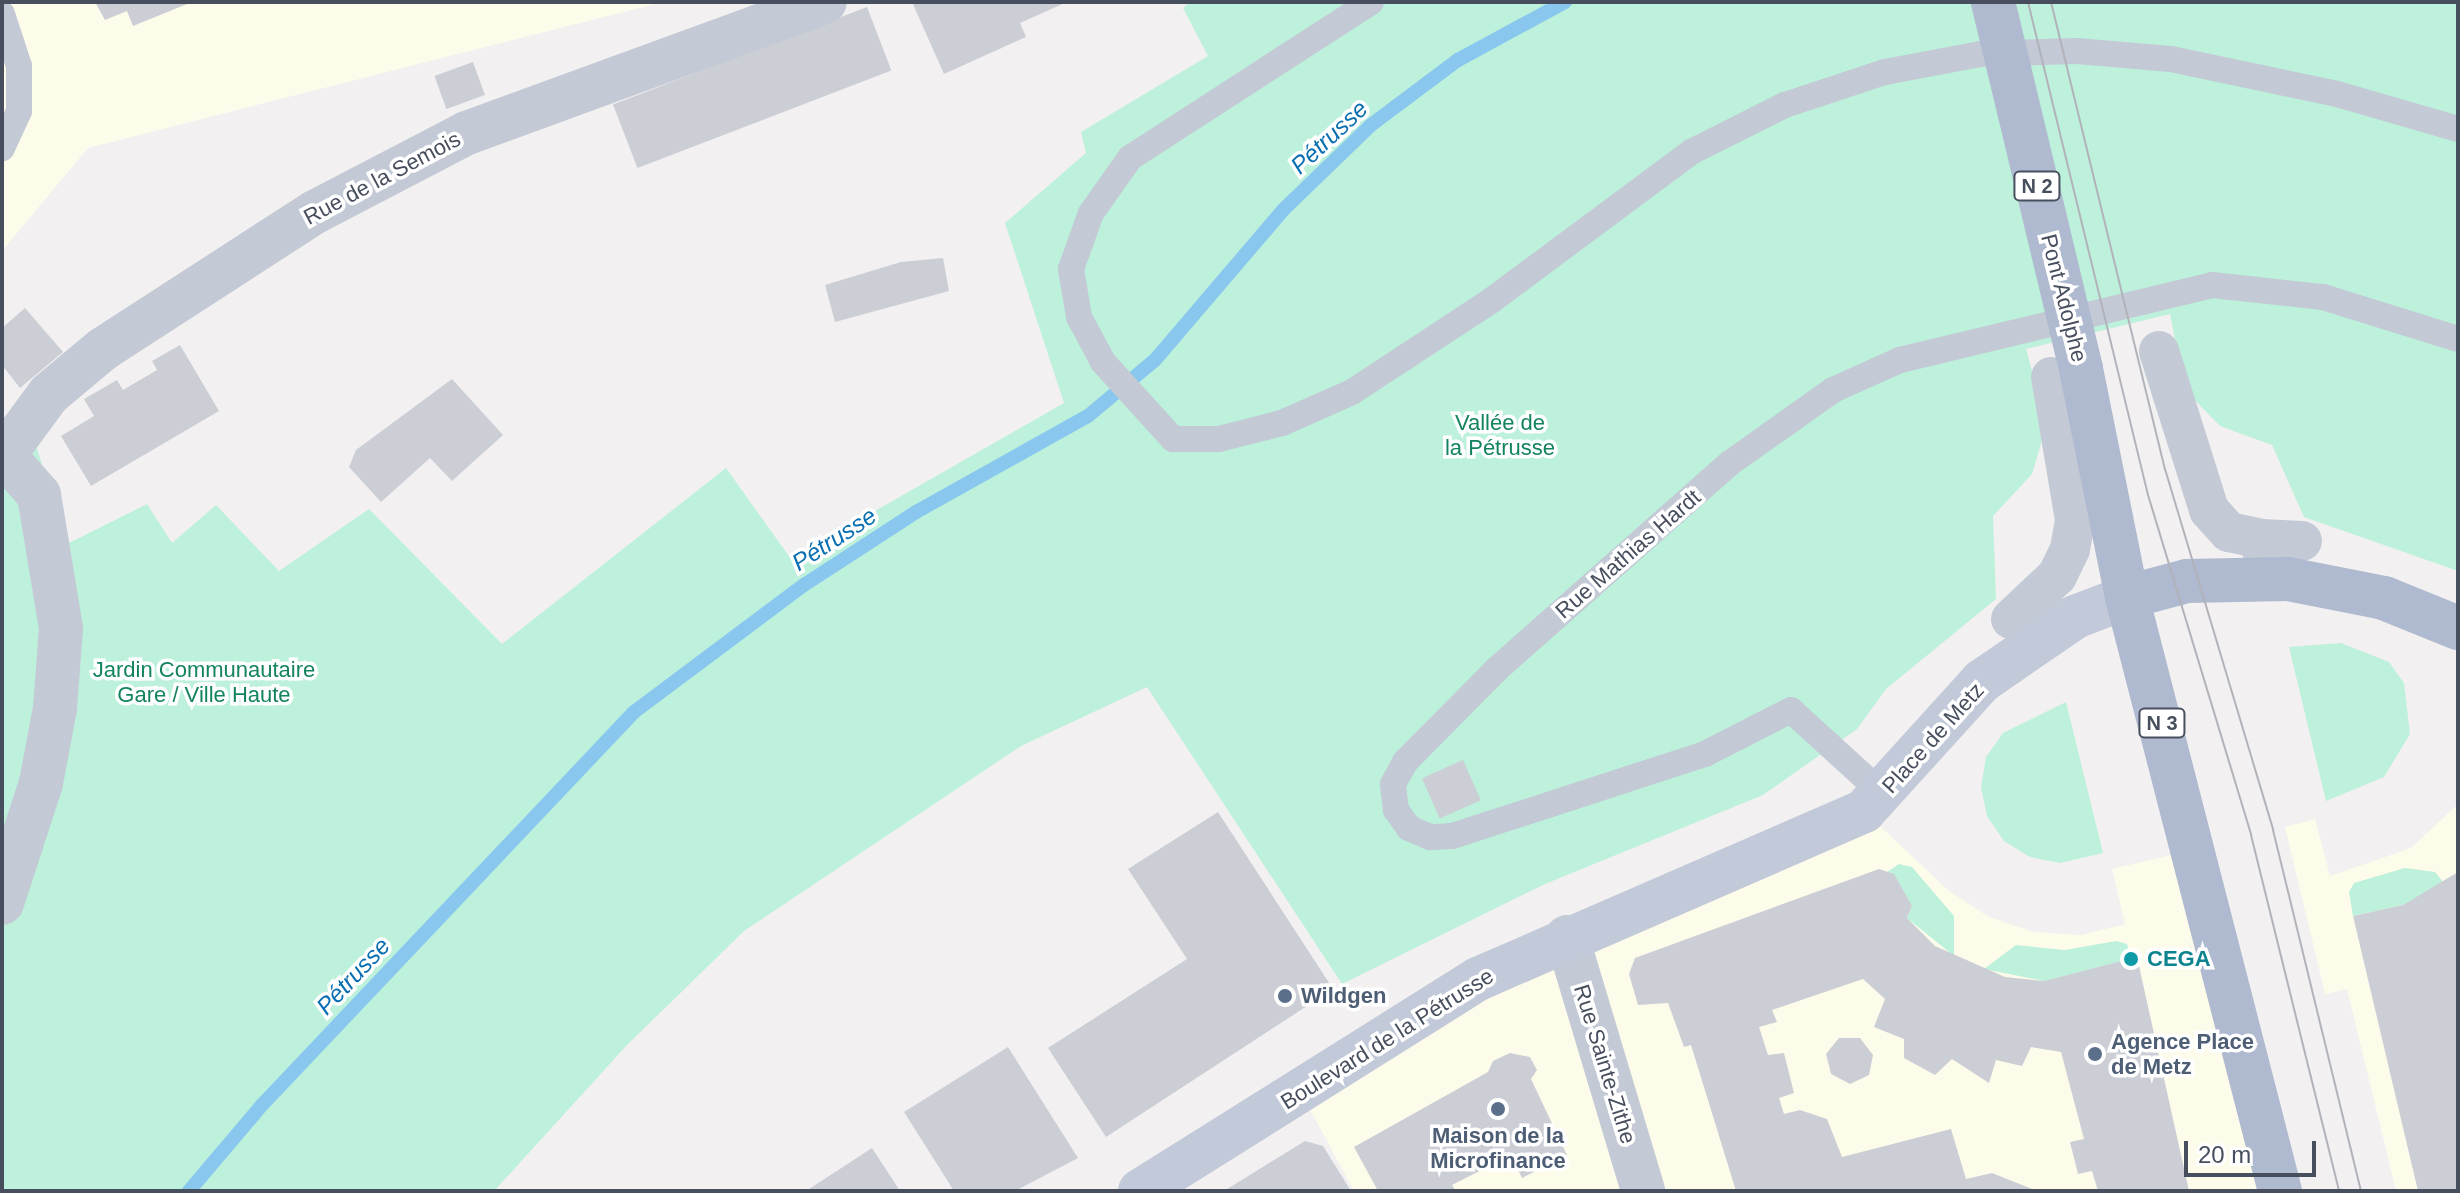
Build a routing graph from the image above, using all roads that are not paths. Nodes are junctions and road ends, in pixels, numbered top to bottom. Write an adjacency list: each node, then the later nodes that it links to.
1 (825, 2): 10 (street, Rue de la Semois)
2 (1371, 2): 5 (lane)
3 (1993, 2): 9 (main road, Pont Adolphe / N 2)
4 (2, 14): 6 (lane)
5 (2458, 129)
6 (2, 148)
7 (2458, 339): 15 (lane, Rue Mathias Hardt)
8 (2159, 351): 11 (street)
9 (2066, 373): 12 (main road, Pont Adolphe / N 2); 13 (street)
10 (3, 456): 16 (street)
11 (2302, 541)
12 (2127, 597): 14 (main road); 15 (main road, Place de Metz); 20 (main road, N 3)
13 (2011, 619)
14 (2458, 628)
15 (1874, 803): 17 (main road, Boulevard de la Pétrusse)
16 (2, 903)
17 (1567, 937): 18 (main road, Boulevard de la Pétrusse); 19 (street, Rue Sainte-Zithe)
18 (1140, 1191)
19 (1643, 1191)
20 (2280, 1191)

